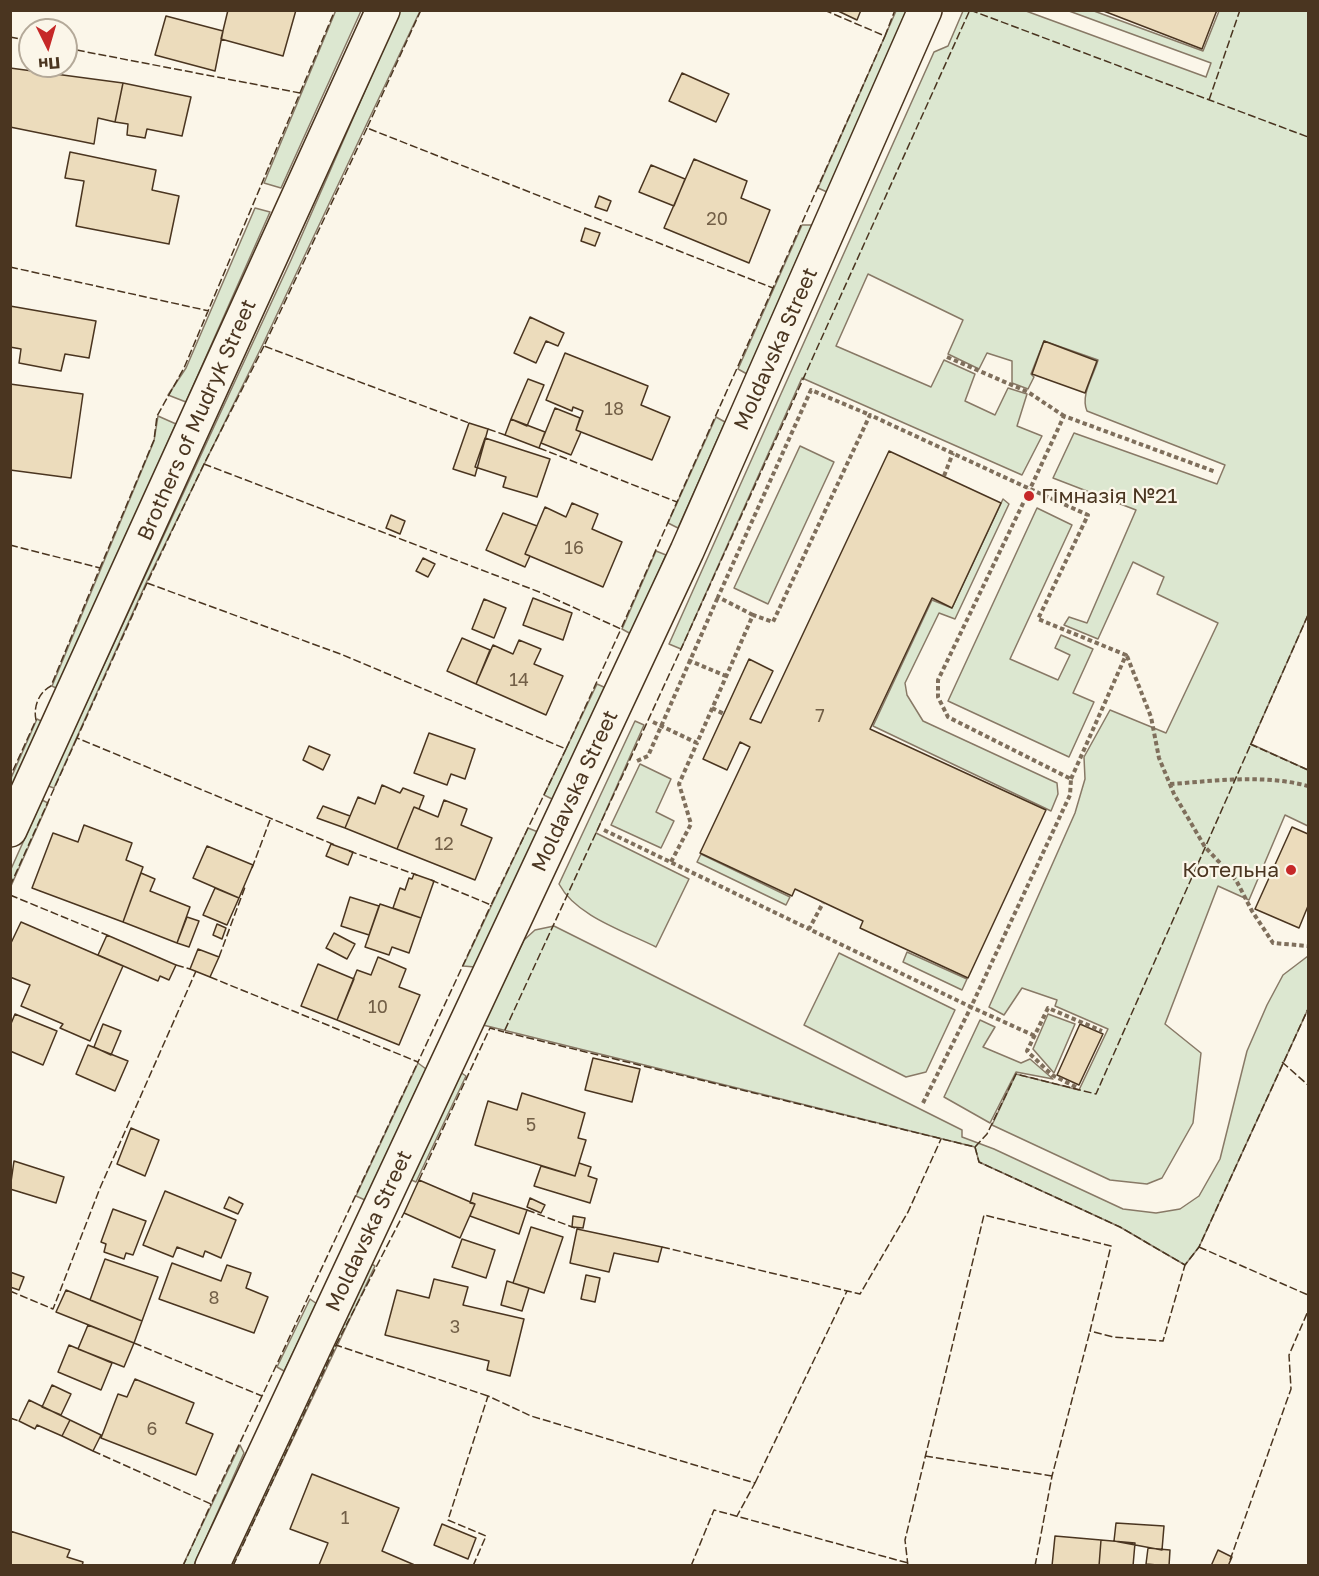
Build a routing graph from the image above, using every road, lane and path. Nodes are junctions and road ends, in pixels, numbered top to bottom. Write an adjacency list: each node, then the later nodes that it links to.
1 (383, 10): 26 (street, Brothers of Mudryk Street)
2 (925, 10): 36 (street, Moldavska Street)
3 (947, 357): 5 (path)
4 (870, 415): 6 (path); 10 (path); 11 (path)
5 (1064, 416): 7 (path); 9 (path)
6 (953, 453): 8 (path); 9 (path)
7 (1216, 472)
8 (944, 476)
9 (1030, 489): 12 (path); 22 (path)
10 (718, 597): 11 (path); 14 (path)
11 (753, 615): 15 (path)
12 (1126, 655): 22 (path); 23 (path)
13 (684, 658): 14 (path)
14 (690, 660): 15 (path); 19 (path)
15 (726, 676): 16 (path)
16 (712, 708): 17 (path); 20 (path)
17 (724, 714)
18 (647, 720): 19 (path)
19 (659, 725): 20 (path); 21 (path)
20 (697, 742): 27 (path)
21 (632, 771)
22 (1071, 779): 31 (path)
23 (1170, 784): 24 (path); 30 (path)
24 (1308, 786)
25 (609, 820): 27 (path)
26 (10, 830)
27 (671, 862): 29 (path)
28 (823, 903): 29 (path)
29 (809, 929): 31 (path)
30 (1308, 946)
31 (971, 1007): 33 (path); 35 (path)
32 (1102, 1030): 33 (path)
33 (1035, 1036): 34 (path)
34 (1076, 1087)
35 (923, 1103)
36 (212, 1566)

